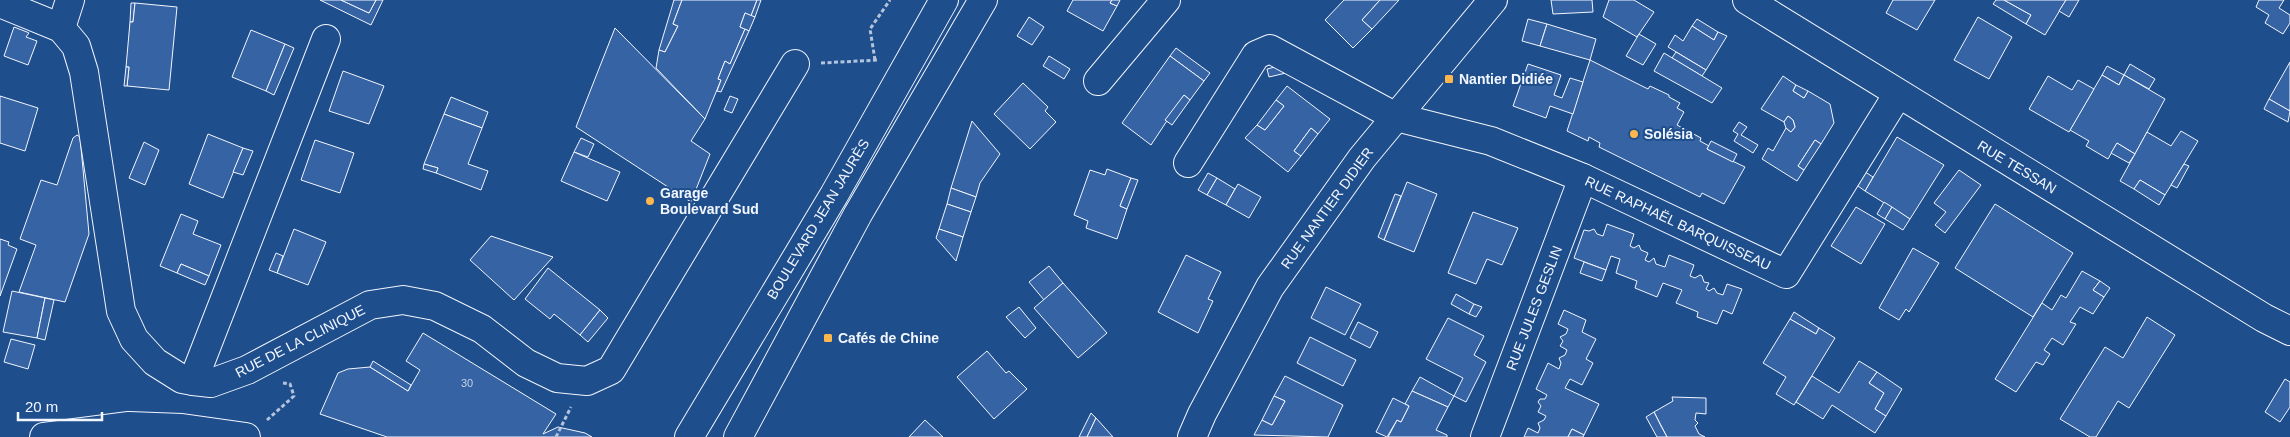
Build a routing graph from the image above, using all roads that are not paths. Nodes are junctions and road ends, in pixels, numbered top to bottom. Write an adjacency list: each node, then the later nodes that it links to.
1 (70, 0): 8 (street)
2 (1166, 0): 11 (street)
3 (1493, 0): 13 (street, RUE NANTIER DIDIER)
4 (1747, 0): 12 (street, RUE TESSAN)
5 (940, 5): 20 (street, BOULEVARD JEAN JAURÈS)
6 (1, 8): 8 (street, RUE DE LA CLINIQUE)
7 (976, 11): 21 (street)
8 (61, 28): 17 (street, RUE DE LA CLINIQUE)
9 (326, 39): 17 (street)
10 (795, 64): 17 (street, RUE DE LA CLINIQUE)
11 (1098, 81)
12 (1898, 94): 15 (street, RUE RAPHAËL BARQUISSEAU); 16 (street, RUE TESSAN)
13 (1396, 117): 14 (street, RUE RAPHAËL BARQUISSEAU); 15 (street, RUE RAPHAËL BARQUISSEAU); 22 (street, RUE NANTIER DIDIER)
14 (1188, 163)
15 (1583, 178): 23 (street, RUE JULES GESLIN)
16 (2290, 331)
17 (193, 381)
18 (254, 431): 19 (street)
19 (44, 437)
20 (689, 437)
21 (738, 437)
22 (1192, 437)
23 (1485, 437)

